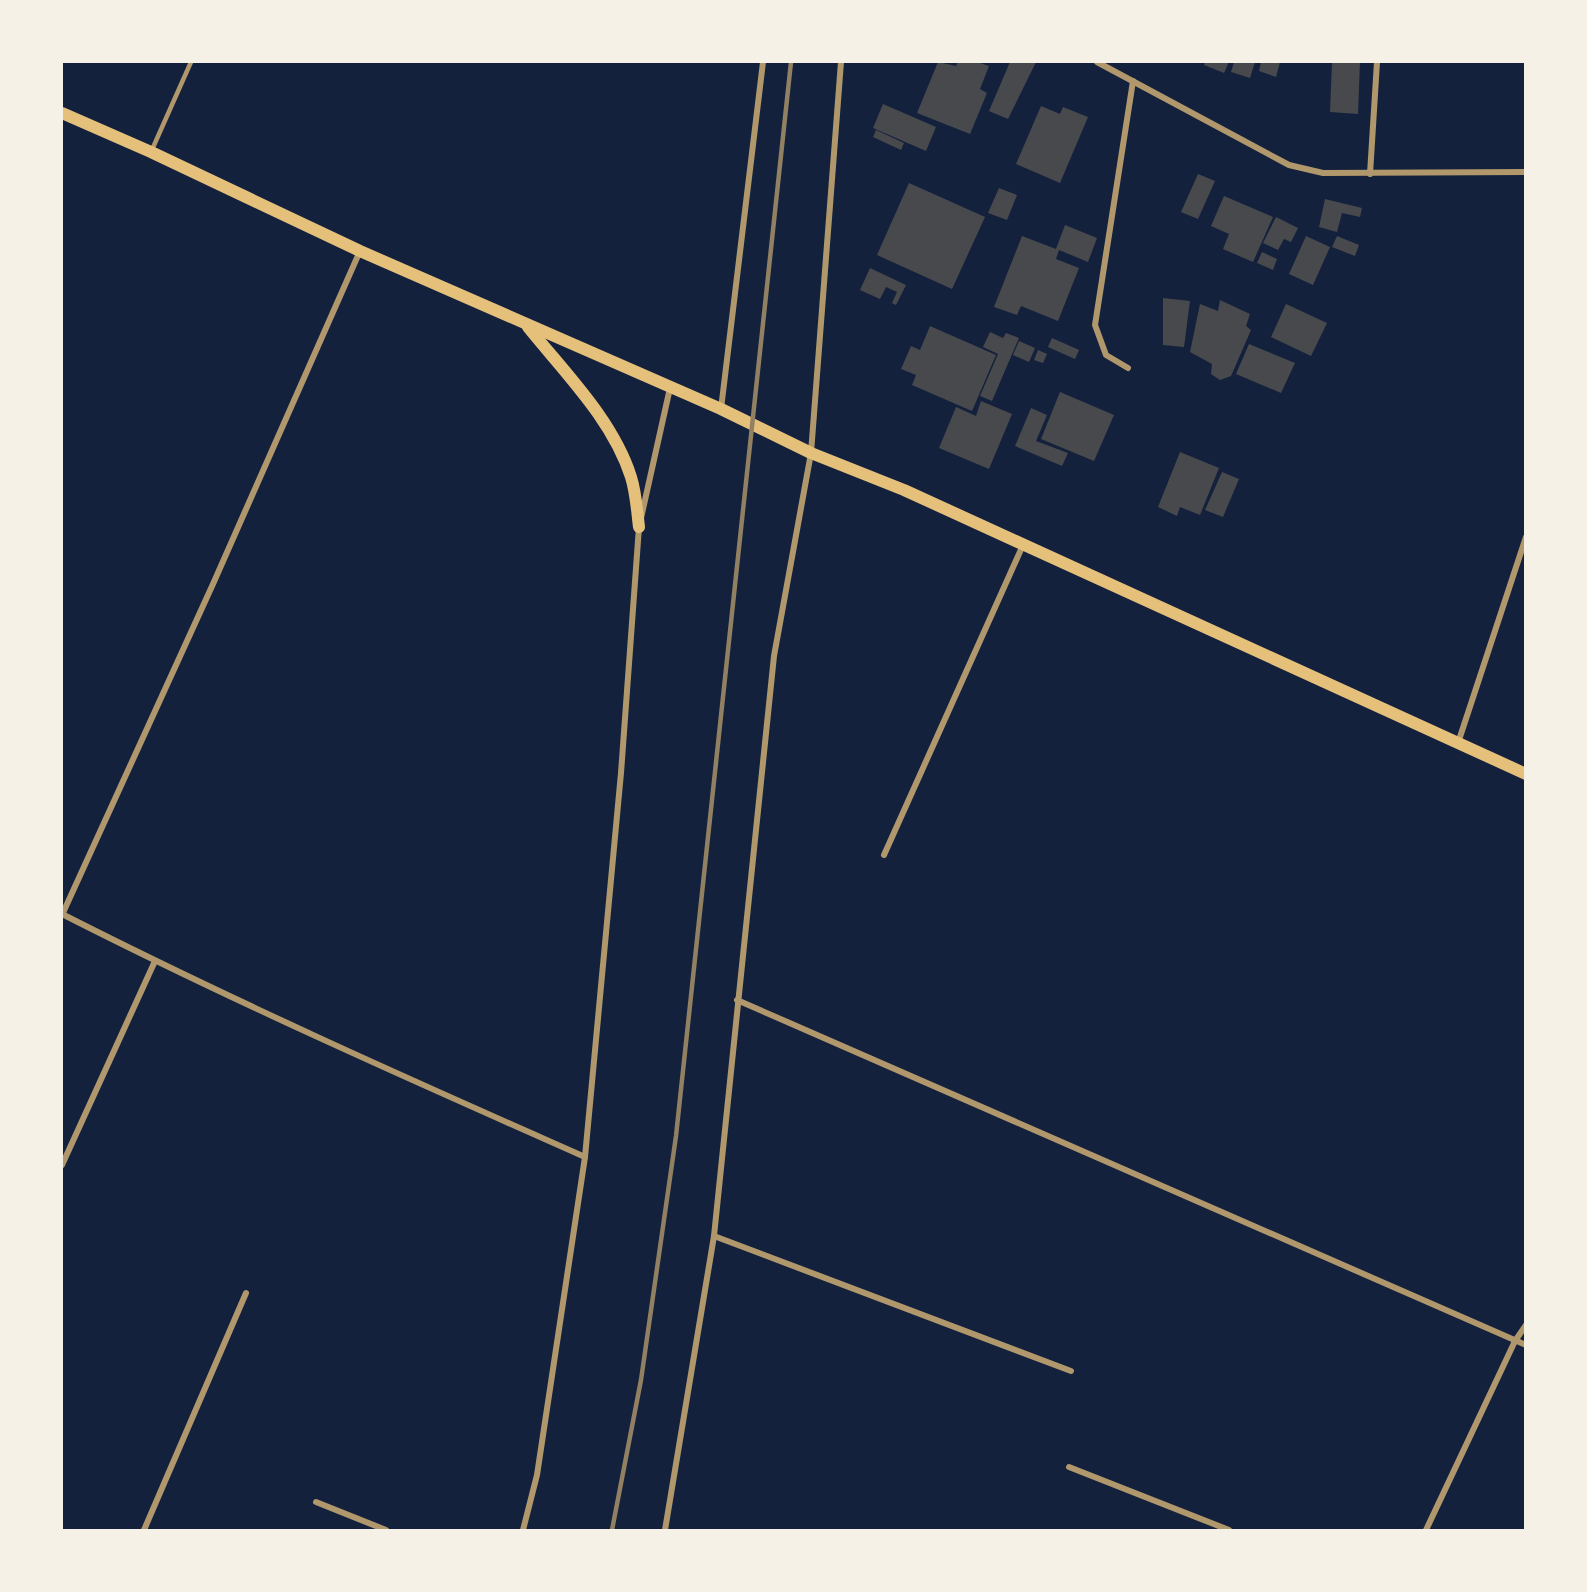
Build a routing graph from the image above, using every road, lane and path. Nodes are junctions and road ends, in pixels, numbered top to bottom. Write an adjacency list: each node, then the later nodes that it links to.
1 (191, 62): 9 (lane)
2 (763, 62): 16 (street)
3 (841, 62): 17 (street)
4 (1097, 62): 6 (street)
5 (1377, 62): 11 (street)
6 (1106, 64): 7 (street)
7 (1133, 81): 11 (street); 14 (street)
8 (62, 113): 9 (main road)
9 (151, 152): 12 (main road)
10 (1526, 172): 11 (street)
11 (1370, 174)
12 (360, 251): 13 (main road); 24 (street)
13 (525, 324): 15 (main road); 18 (main road)
14 (1128, 368)
15 (670, 388): 16 (main road); 18 (street)
16 (721, 409): 17 (main road)
17 (811, 453): 20 (main road); 26 (street)
18 (639, 527): 29 (street)
19 (1526, 537): 21 (street)
20 (1023, 545): 21 (main road); 23 (street)
21 (1458, 743): 22 (main road)
22 (1526, 774)
23 (884, 855)
24 (62, 914): 25 (street)
25 (155, 961): 28 (street); 29 (street)
26 (737, 1000): 31 (street); 34 (street)
27 (62, 1144): 28 (street)
28 (70, 1147): 30 (street)
29 (585, 1157): 41 (street)
30 (62, 1165)
31 (714, 1236): 36 (street); 42 (street)
32 (246, 1293): 39 (street)
33 (1526, 1325): 34 (street)
34 (1515, 1341): 35 (street); 44 (street)
35 (1526, 1346)
36 (1071, 1371)
37 (1069, 1467): 43 (street)
38 (316, 1502): 40 (street)
39 (144, 1530)
40 (386, 1530)
41 (523, 1530)
42 (665, 1530)
43 (1229, 1530)
44 (1426, 1530)

